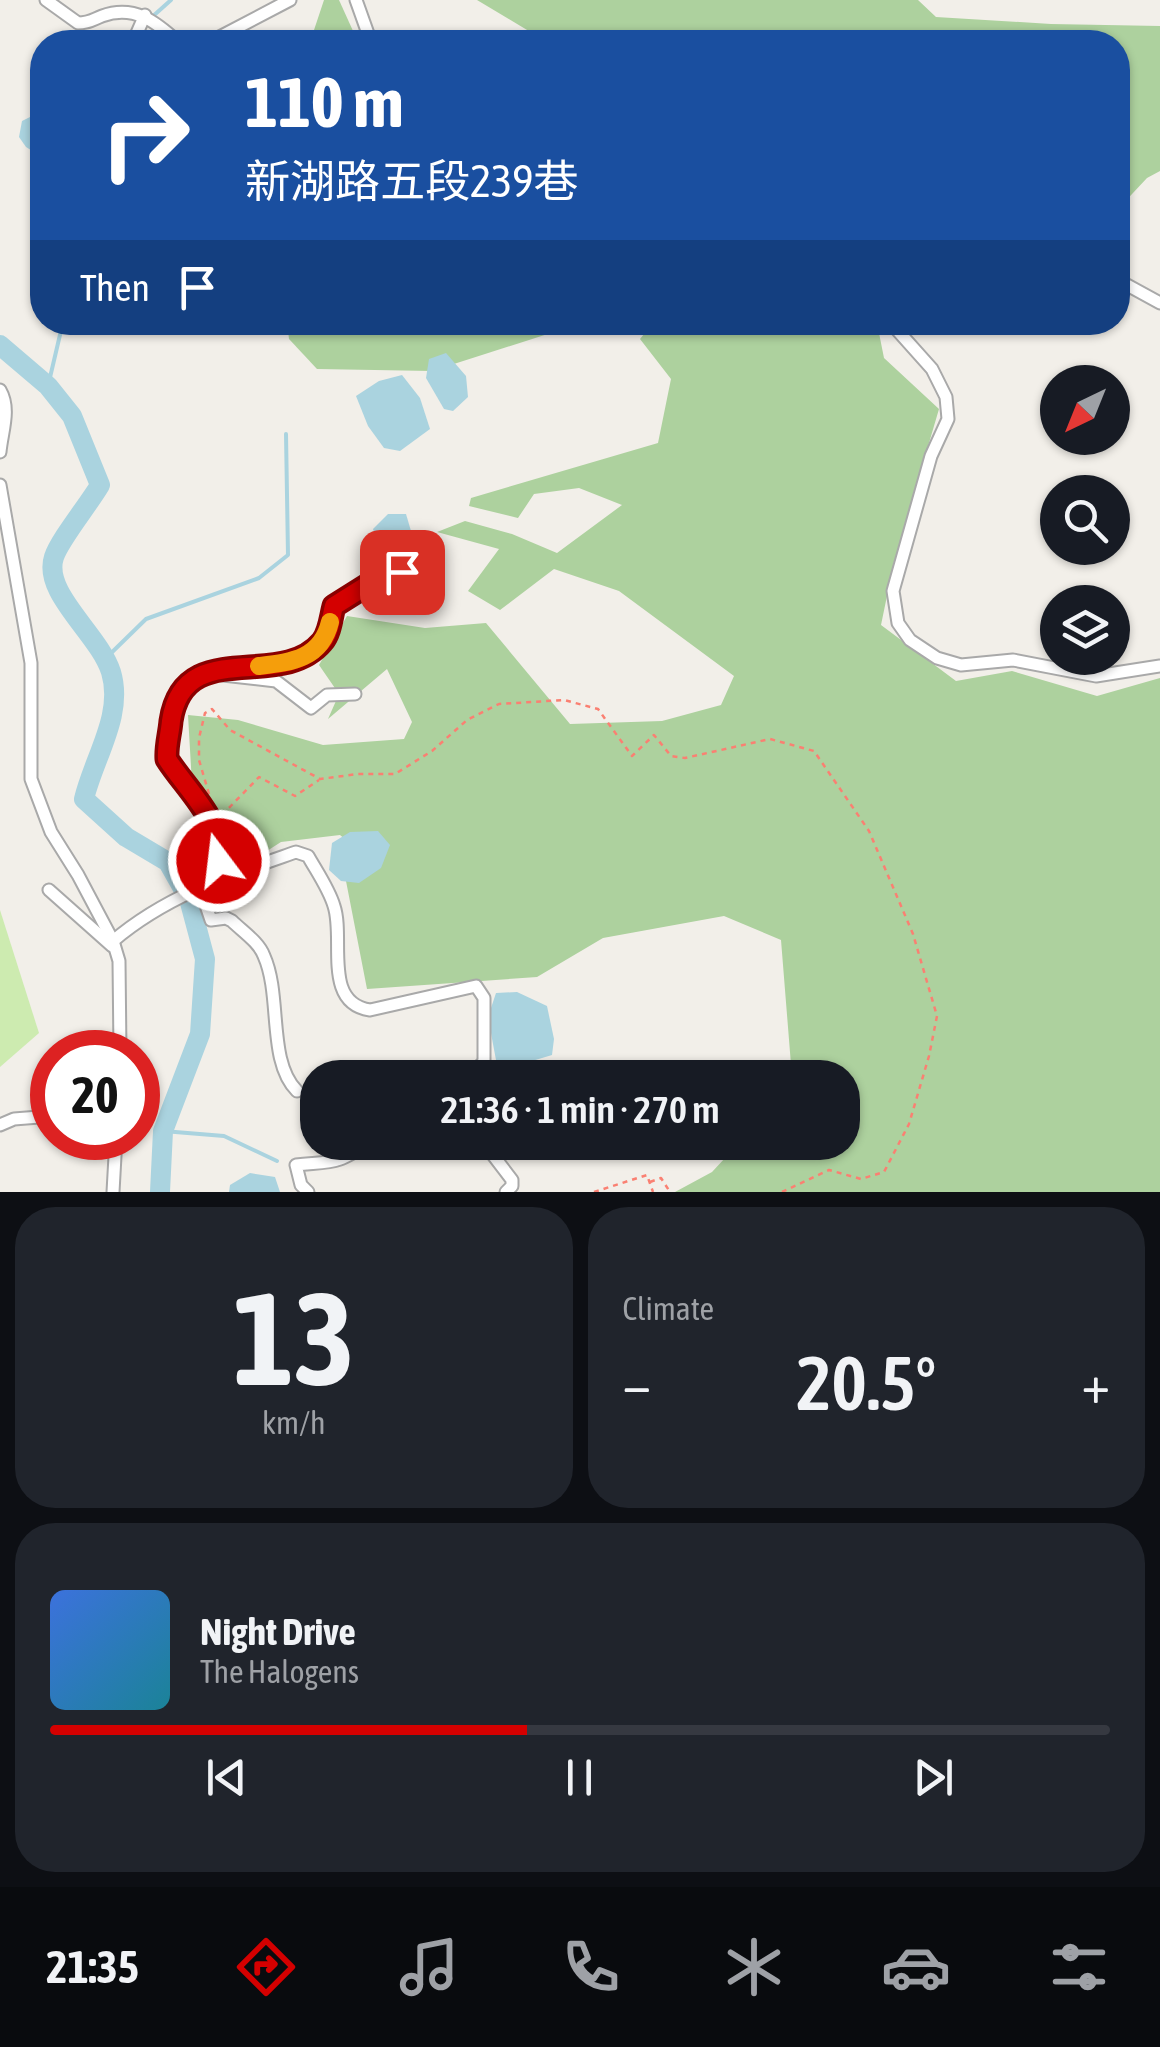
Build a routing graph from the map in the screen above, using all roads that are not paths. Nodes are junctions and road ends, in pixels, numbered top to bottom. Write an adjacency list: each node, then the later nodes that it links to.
1 (46, 0): 5 (street)
2 (99, 0): 5 (street)
3 (290, 0): 9 (street)
4 (356, 0): 10 (street)
5 (104, 16): 6 (street)
6 (145, 16): 7 (street); 8 (street)
7 (139, 30)
8 (163, 30)
9 (233, 30)
10 (367, 30)
11 (1130, 287): 12 (street)
12 (1160, 303)
13 (902, 335): 19 (street)
14 (0, 390): 15 (street)
15 (1, 440): 16 (street)
16 (0, 452)
17 (0, 485): 24 (street)
18 (425, 549): 20 (street)
19 (1160, 666)
20 (210, 673): 21 (street); 22 (street)
21 (355, 694)
22 (197, 889): 24 (street); 26 (street); 27 (street)
23 (49, 890): 24 (street)
24 (114, 945): 25 (street)
25 (120, 1030)
26 (483, 1060)
27 (297, 1091)
28 (30, 1118): 29 (street)
29 (0, 1125)
30 (115, 1160): 33 (street)
31 (337, 1160): 34 (street)
32 (497, 1160): 35 (street)
33 (113, 1192)
34 (308, 1192)
35 (506, 1192)

